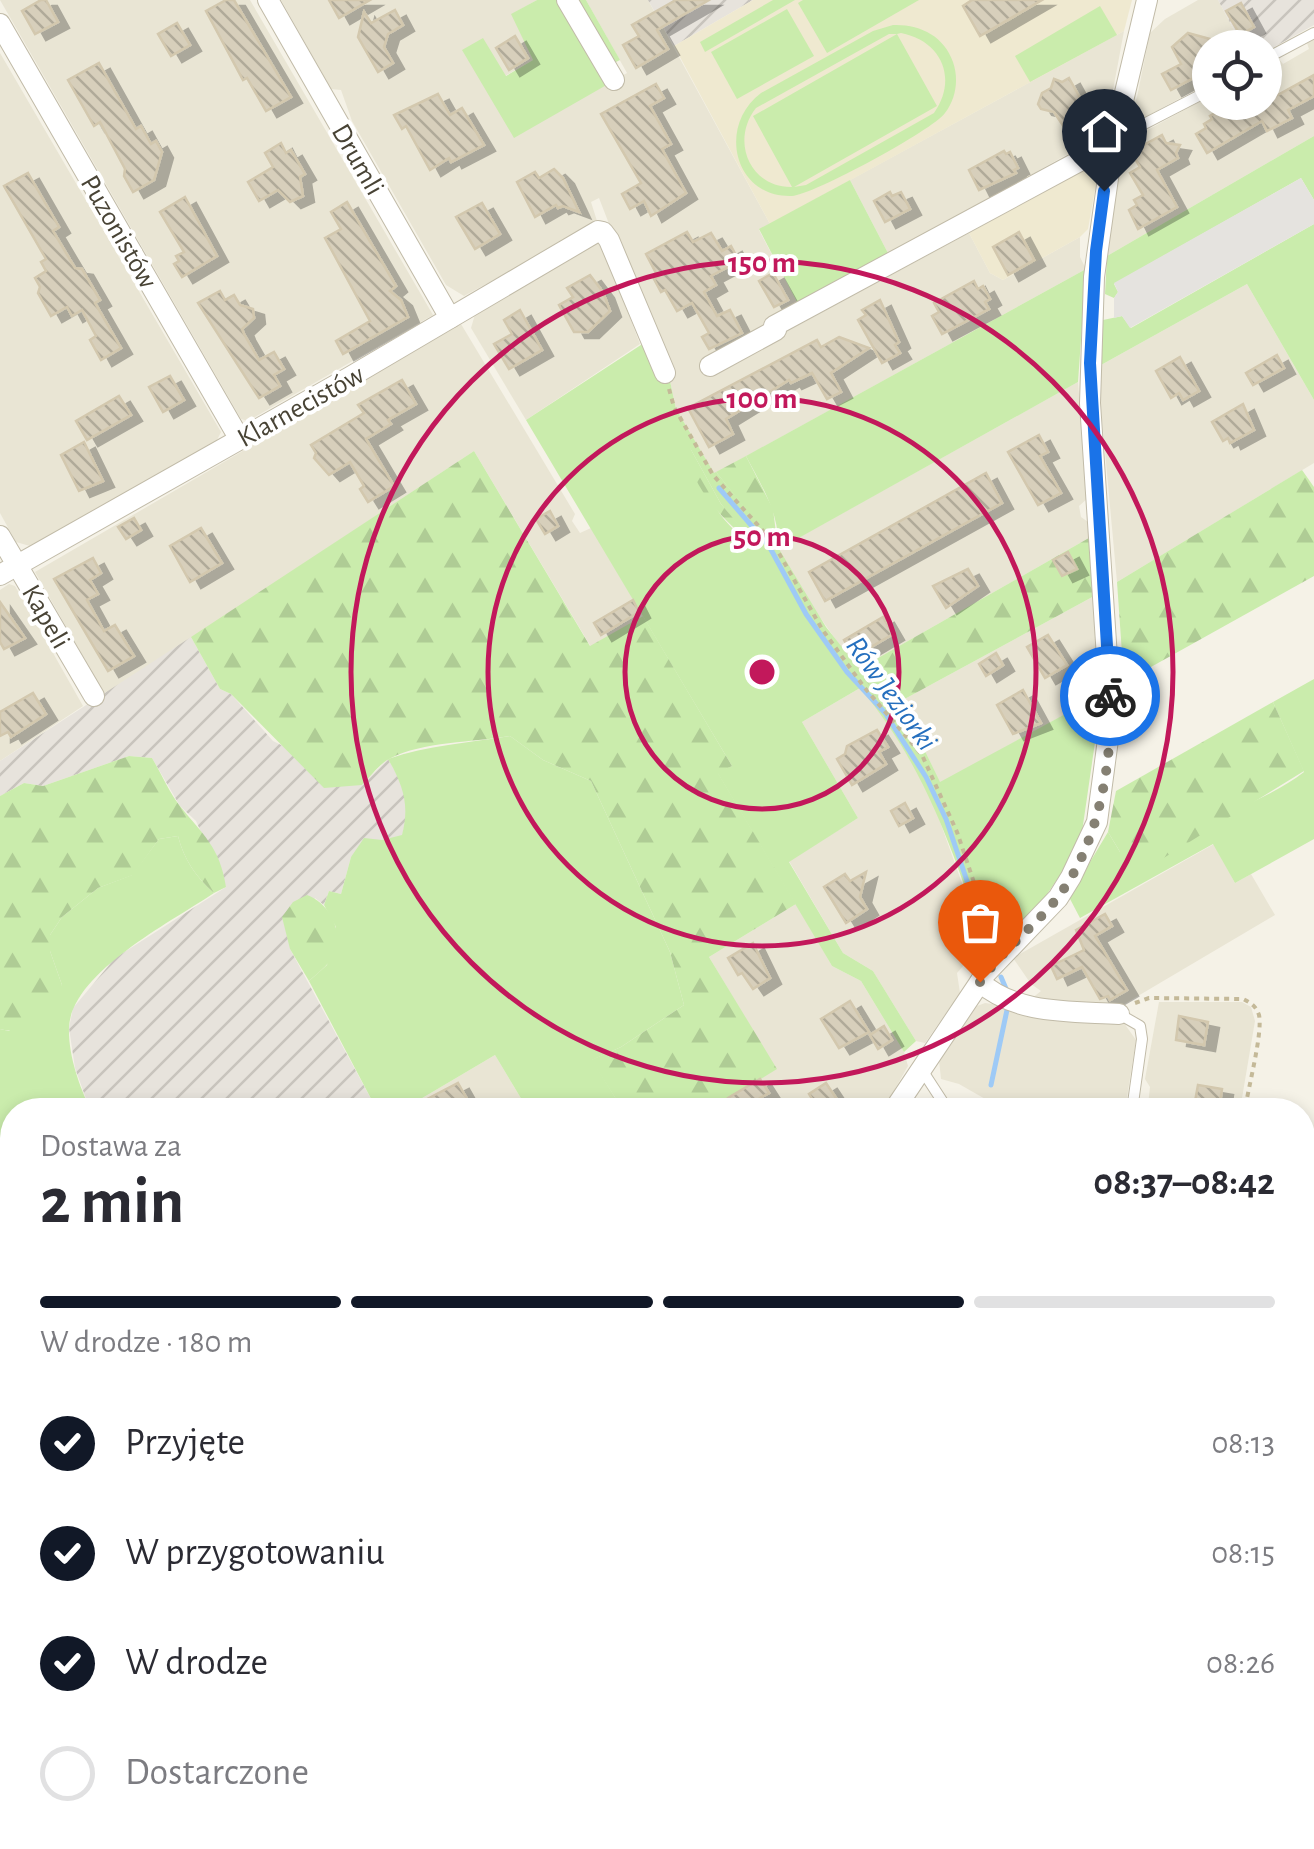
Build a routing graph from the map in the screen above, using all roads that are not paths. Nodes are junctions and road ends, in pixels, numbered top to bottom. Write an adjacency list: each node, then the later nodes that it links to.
1 (268, 0): 10 (street, Drumli)
2 (568, 0): 7 (street)
3 (1147, 0): 9 (street)
4 (0, 24): 13 (street, Puzonistów)
5 (1314, 33): 6 (lane)
6 (1282, 51)
7 (614, 80)
8 (1192, 100): 9 (lane)
9 (1113, 142): 11 (street); 17 (street)
10 (450, 318): 12 (street, Klarnecistów); 13 (street, Klarnecistów)
11 (710, 366)
12 (665, 373)
13 (240, 438): 15 (street, Klarnecistów)
14 (0, 536): 15 (street, Kapeli)
15 (9, 570): 16 (street, Kapeli)
16 (94, 696)
17 (980, 982): 18 (street); 19 (street)
18 (1119, 1014): 22 (lane)
19 (922, 1070): 20 (street); 21 (lane)
20 (902, 1098)
21 (940, 1098)
22 (1134, 1098)

